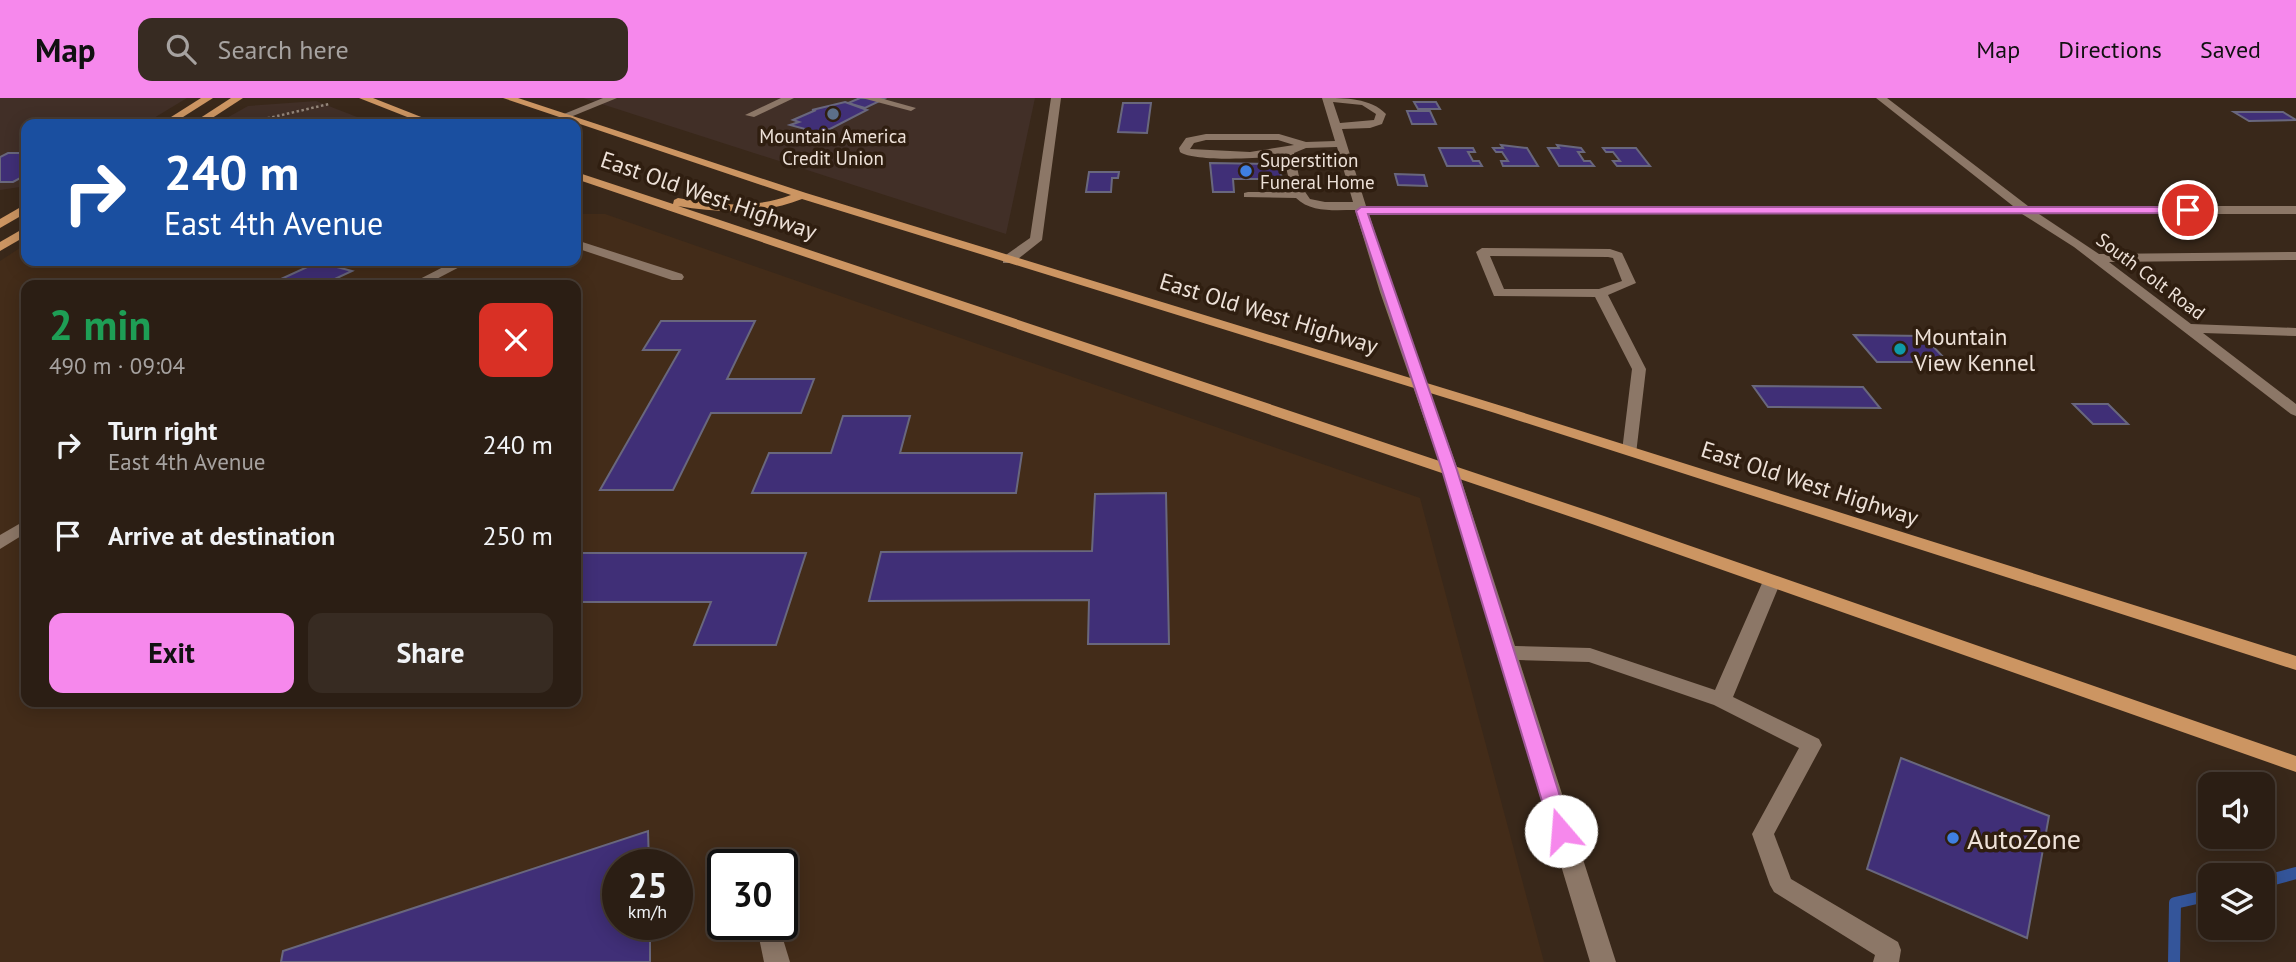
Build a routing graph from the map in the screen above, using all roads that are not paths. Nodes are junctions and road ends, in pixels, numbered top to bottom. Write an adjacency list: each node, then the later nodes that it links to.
1 (208, 98): 14 (main road)
2 (238, 98): 15 (main road)
3 (364, 98): 16 (main road)
4 (509, 98): 13 (main road, East Old West Highway)
5 (612, 98): 13 (street)
6 (789, 98): 12 (street)
7 (867, 98): 11 (street)
8 (1056, 98): 39 (street)
9 (1881, 98): 30 (street, South Colt Road)
10 (1327, 99): 20 (street); 20 (street)
11 (911, 108)
12 (750, 115)
13 (564, 116): 17 (main road); 18 (main road, East Old West Highway)
14 (173, 119)
15 (204, 119)
16 (421, 119)
17 (556, 119)
18 (573, 119)
19 (581, 122): 26 (main road, East Old West Highway)
20 (1336, 126): 21 (street)
21 (1341, 144): 22 (street); 29 (street)
22 (1305, 145): 23 (street); 23 (street)
23 (1288, 152): 28 (street)
24 (581, 177): 25 (main road, East Old West Highway)
25 (620, 191): 26 (main road); 49 (main road, East Old West Highway)
26 (802, 195): 39 (main road, East Old West Highway)
27 (1248, 195): 28 (street)
28 (1298, 195): 29 (street)
29 (1361, 209): 30 (street); 46 (street)
30 (2025, 210): 31 (street); 38 (street, South Colt Road)
31 (2296, 210)
32 (21, 211): 33 (main road)
33 (0, 224)
34 (21, 234): 36 (main road)
35 (581, 246): 41 (street)
36 (0, 247)
37 (2296, 256): 38 (street)
38 (2096, 258): 44 (street, South Colt Road)
39 (1008, 260): 46 (main road, East Old West Highway)
40 (455, 266): 42 (street)
41 (677, 277)
42 (425, 280)
43 (1600, 293): 43 (street); 48 (street)
44 (2188, 328): 45 (street); 47 (street, South Colt Road)
45 (2296, 332)
46 (1420, 385): 48 (main road, East Old West Highway); 49 (street)
47 (2296, 411)
48 (1630, 451): 54 (main road, East Old West Highway)
49 (1450, 470): 52 (main road, East Old West Highway); 53 (street)
50 (21, 529): 51 (street)
51 (0, 544)
52 (1772, 581): 55 (street); 56 (main road, East Old West Highway)
53 (1505, 653): 55 (street); 59 (street)
54 (2296, 663)
55 (1721, 700): 60 (street)
56 (2296, 764)
57 (772, 940): 58 (street)
58 (776, 962)
59 (1603, 962)
60 (1886, 962)

